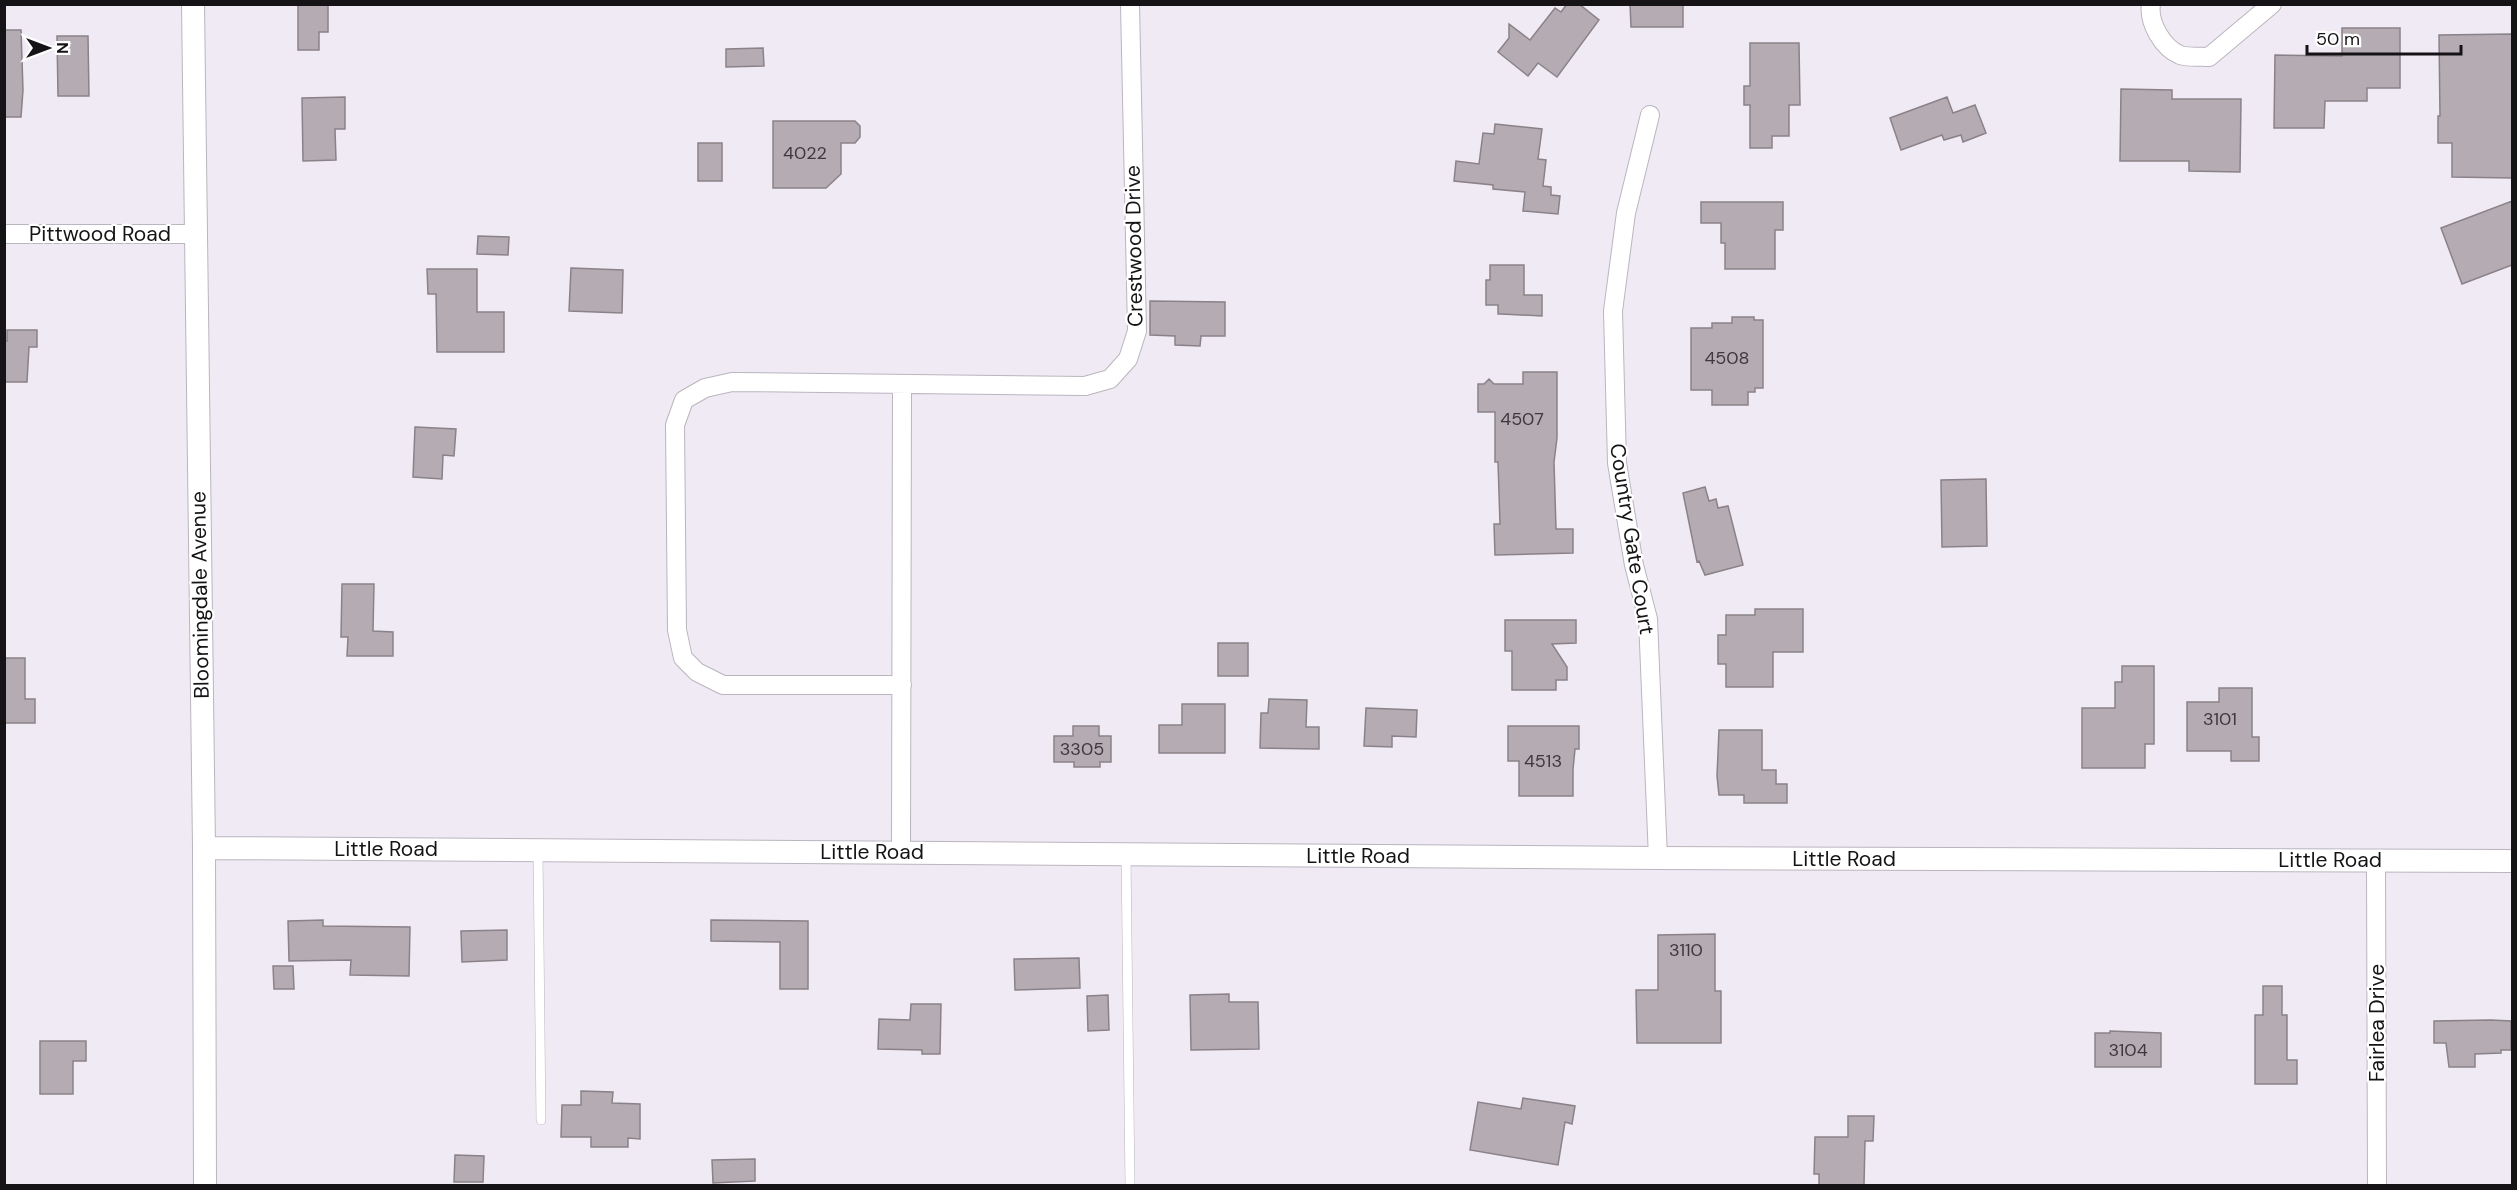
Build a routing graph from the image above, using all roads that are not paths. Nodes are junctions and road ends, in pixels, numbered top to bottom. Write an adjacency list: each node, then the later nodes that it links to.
1 (193, 4): 7 (street, Bloomingdale Avenue)
2 (1130, 4): 8 (street, Crestwood Drive)
3 (2151, 4): 4 (street)
4 (2272, 4)
5 (1650, 115): 14 (street, Country Gate Court)
6 (4, 234): 7 (street, Pittwood Road)
7 (195, 234): 10 (street, Bloomingdale Avenue)
8 (902, 386): 9 (street); 9 (street, Crestwood Drive)
9 (902, 685): 12 (street)
10 (204, 848): 11 (street, Little Road); 18 (street, Bloomingdale Avenue)
11 (538, 849): 12 (street, Little Road); 17 (lane)
12 (902, 852): 13 (street, Little Road)
13 (1126, 854): 14 (street, Little Road); 19 (lane)
14 (1658, 858): 15 (street, Little Road)
15 (2376, 861): 16 (street, Little Road); 20 (street, Fairlea Drive)
16 (2512, 861)
17 (541, 1120)
18 (205, 1185)
19 (1130, 1185)
20 (2377, 1185)

